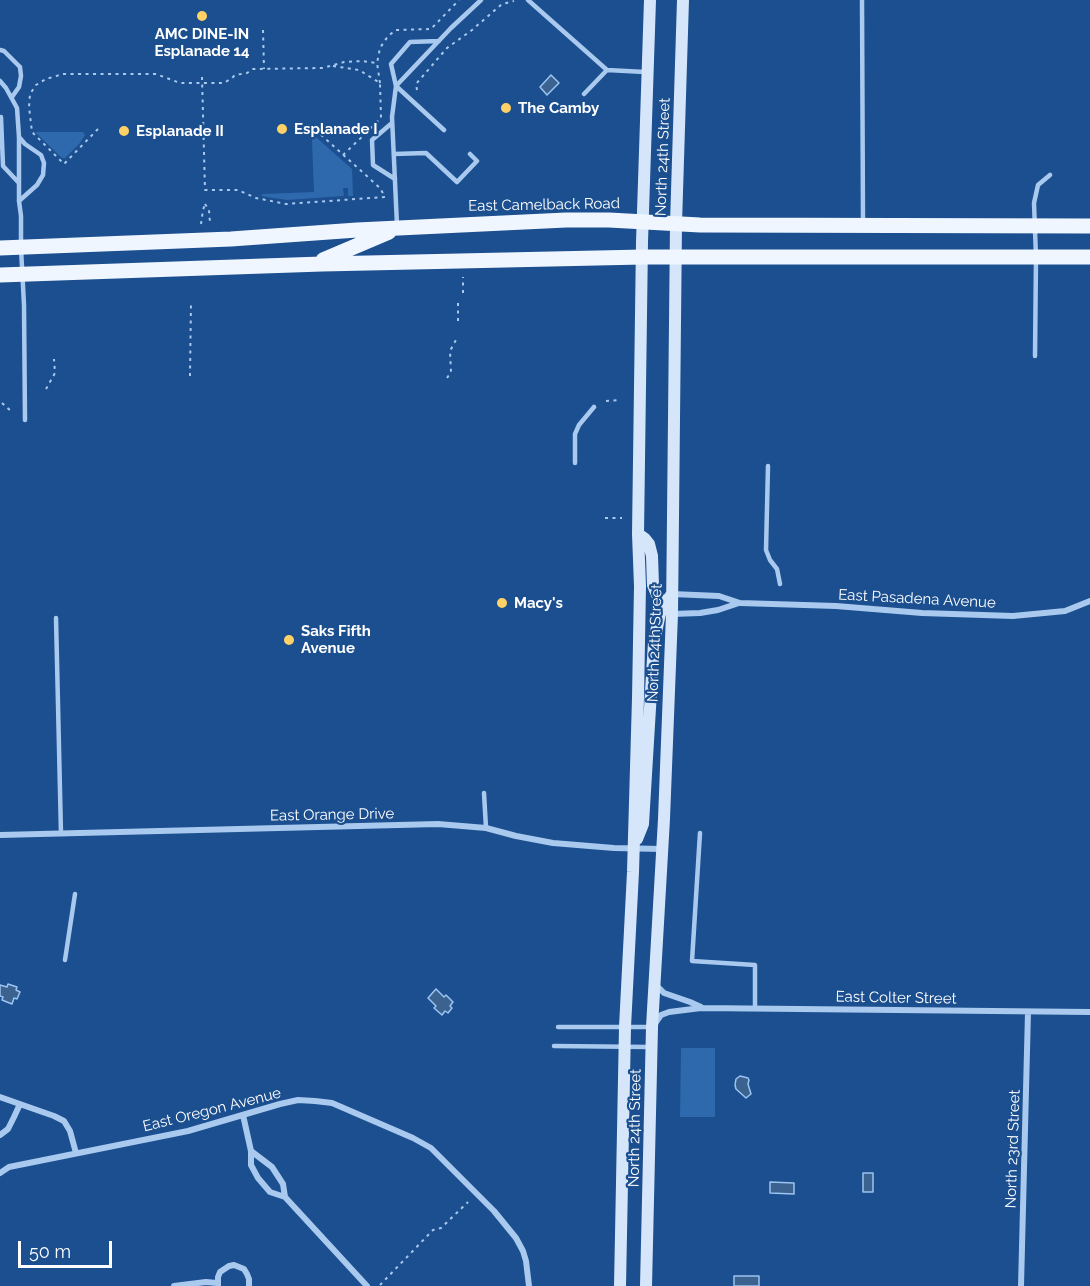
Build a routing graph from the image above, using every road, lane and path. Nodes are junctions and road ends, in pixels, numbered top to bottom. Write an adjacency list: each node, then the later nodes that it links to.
1 (481, 0): 8 (lane)
2 (528, 0): 13 (lane)
3 (650, 0): 14 (main road, North 24th Street)
4 (683, 0): 38 (main road, North 24th Street)
5 (862, 0): 39 (lane)
6 (514, 1): 19 (path)
7 (263, 30): 12 (path)
8 (439, 41): 18 (lane); 18 (lane)
9 (0, 50): 21 (lane)
10 (377, 63): 11 (path)
11 (330, 66): 12 (path); 30 (path)
12 (264, 69): 17 (path)
13 (607, 70): 14 (lane); 20 (lane)
14 (647, 72): 35 (main road, North 24th Street)
15 (202, 77): 17 (path)
16 (0, 81): 21 (lane)
17 (202, 83): 25 (path); 30 (path)
18 (396, 86): 24 (lane); 26 (lane)
19 (417, 90)
20 (584, 94)
21 (12, 97): 27 (lane)
22 (1, 117): 33 (lane)
23 (308, 123): 30 (path)
24 (393, 123): 28 (lane); 32 (lane)
25 (98, 129)
26 (444, 130)
27 (19, 137): 33 (lane); 34 (lane)
28 (394, 154): 29 (lane); 32 (lane)
29 (470, 154)
30 (343, 155)
31 (1050, 175): 40 (lane)
32 (395, 179): 42 (lane)
33 (19, 183): 34 (lane)
34 (19, 201): 44 (lane)
35 (643, 222): 38 (main road, East Camelback Road); 42 (main road, East Camelback Road); 45 (main road, North 24th Street)
36 (210, 223): 37 (path)
37 (201, 224)
38 (676, 224): 39 (main road, East Camelback Road); 46 (main road, North 24th Street)
39 (863, 226): 40 (main road, East Camelback Road)
40 (1034, 226): 41 (main road, East Camelback Road); 47 (lane)
41 (1090, 226)
42 (397, 228): 44 (main road, East Camelback Road); 49 (main road)
43 (0, 248): 44 (main road, East Camelback Road)
44 (21, 248): 50 (lane)
45 (643, 257): 46 (main road); 49 (main road); 73 (main road, North 24th Street)
46 (675, 257): 47 (main road); 75 (main road, North 24th Street)
47 (1036, 257): 48 (main road); 58 (lane)
48 (1090, 257)
49 (314, 264): 50 (main road)
50 (22, 274): 51 (main road); 68 (lane)
51 (0, 275)
52 (463, 277): 53 (path)
53 (462, 293)
54 (191, 301): 60 (path)
55 (458, 303): 56 (path)
56 (458, 321)
57 (457, 338): 61 (path)
58 (1035, 356)
59 (54, 359): 62 (path)
60 (190, 376)
61 (447, 378)
62 (46, 389)
63 (619, 400): 64 (path)
64 (606, 401)
65 (2, 403): 67 (path)
66 (594, 407): 69 (lane)
67 (13, 413)
68 (25, 420)
69 (575, 463)
70 (768, 466): 74 (lane)
71 (606, 518): 72 (path)
72 (622, 518)
73 (638, 534): 78 (main road); 85 (main road, North 24th Street)
74 (780, 584)
75 (672, 594): 77 (street, East Pasadena Avenue); 78 (main road)
76 (1090, 601): 77 (street, East Pasadena Avenue)
77 (740, 603): 78 (street, East Pasadena Avenue)
78 (668, 610): 85 (main road); 86 (main road, North 24th Street)
79 (56, 618): 83 (lane)
80 (484, 793): 81 (lane)
81 (486, 828): 83 (street, East Orange Drive); 85 (street, East Orange Drive)
82 (700, 833): 91 (lane)
83 (62, 834): 84 (street, East Orange Drive)
84 (0, 835)
85 (634, 849): 86 (street, East Orange Drive); 95 (main road, North 24th Street)
86 (662, 849): 89 (main road, North 24th Street)
87 (75, 894): 88 (lane)
88 (65, 960)
89 (655, 983): 90 (street, East Colter Street); 96 (main road, North 24th Street)
90 (701, 1008): 91 (street, East Colter Street); 96 (street, East Colter Street)
91 (755, 1008): 92 (street, East Colter Street)
92 (1028, 1012): 93 (street, East Colter Street); 117 (street, North 23rd Street)
93 (1090, 1012)
94 (558, 1027): 95 (lane)
95 (626, 1027): 96 (lane); 98 (main road, North 24th Street)
96 (652, 1028): 99 (main road, North 24th Street)
97 (554, 1046): 98 (lane)
98 (625, 1046): 99 (lane); 115 (main road, North 24th Street)
99 (651, 1047): 116 (main road, North 24th Street)
100 (0, 1097): 101 (street)
101 (20, 1104): 103 (street); 105 (street)
102 (243, 1115): 104 (street); 105 (street, East Oregon Avenue); 114 (street, East Oregon Avenue)
103 (0, 1135)
104 (251, 1151): 107 (street); 107 (street)
105 (76, 1153): 106 (street, East Oregon Avenue)
106 (0, 1173)
107 (285, 1197): 113 (street)
108 (468, 1202): 110 (path)
109 (218, 1284): 111 (street); 112 (street)
110 (380, 1285)
111 (174, 1286)
112 (249, 1286)
113 (366, 1286)
114 (529, 1286)
115 (620, 1286)
116 (646, 1286)
117 (1021, 1286)

